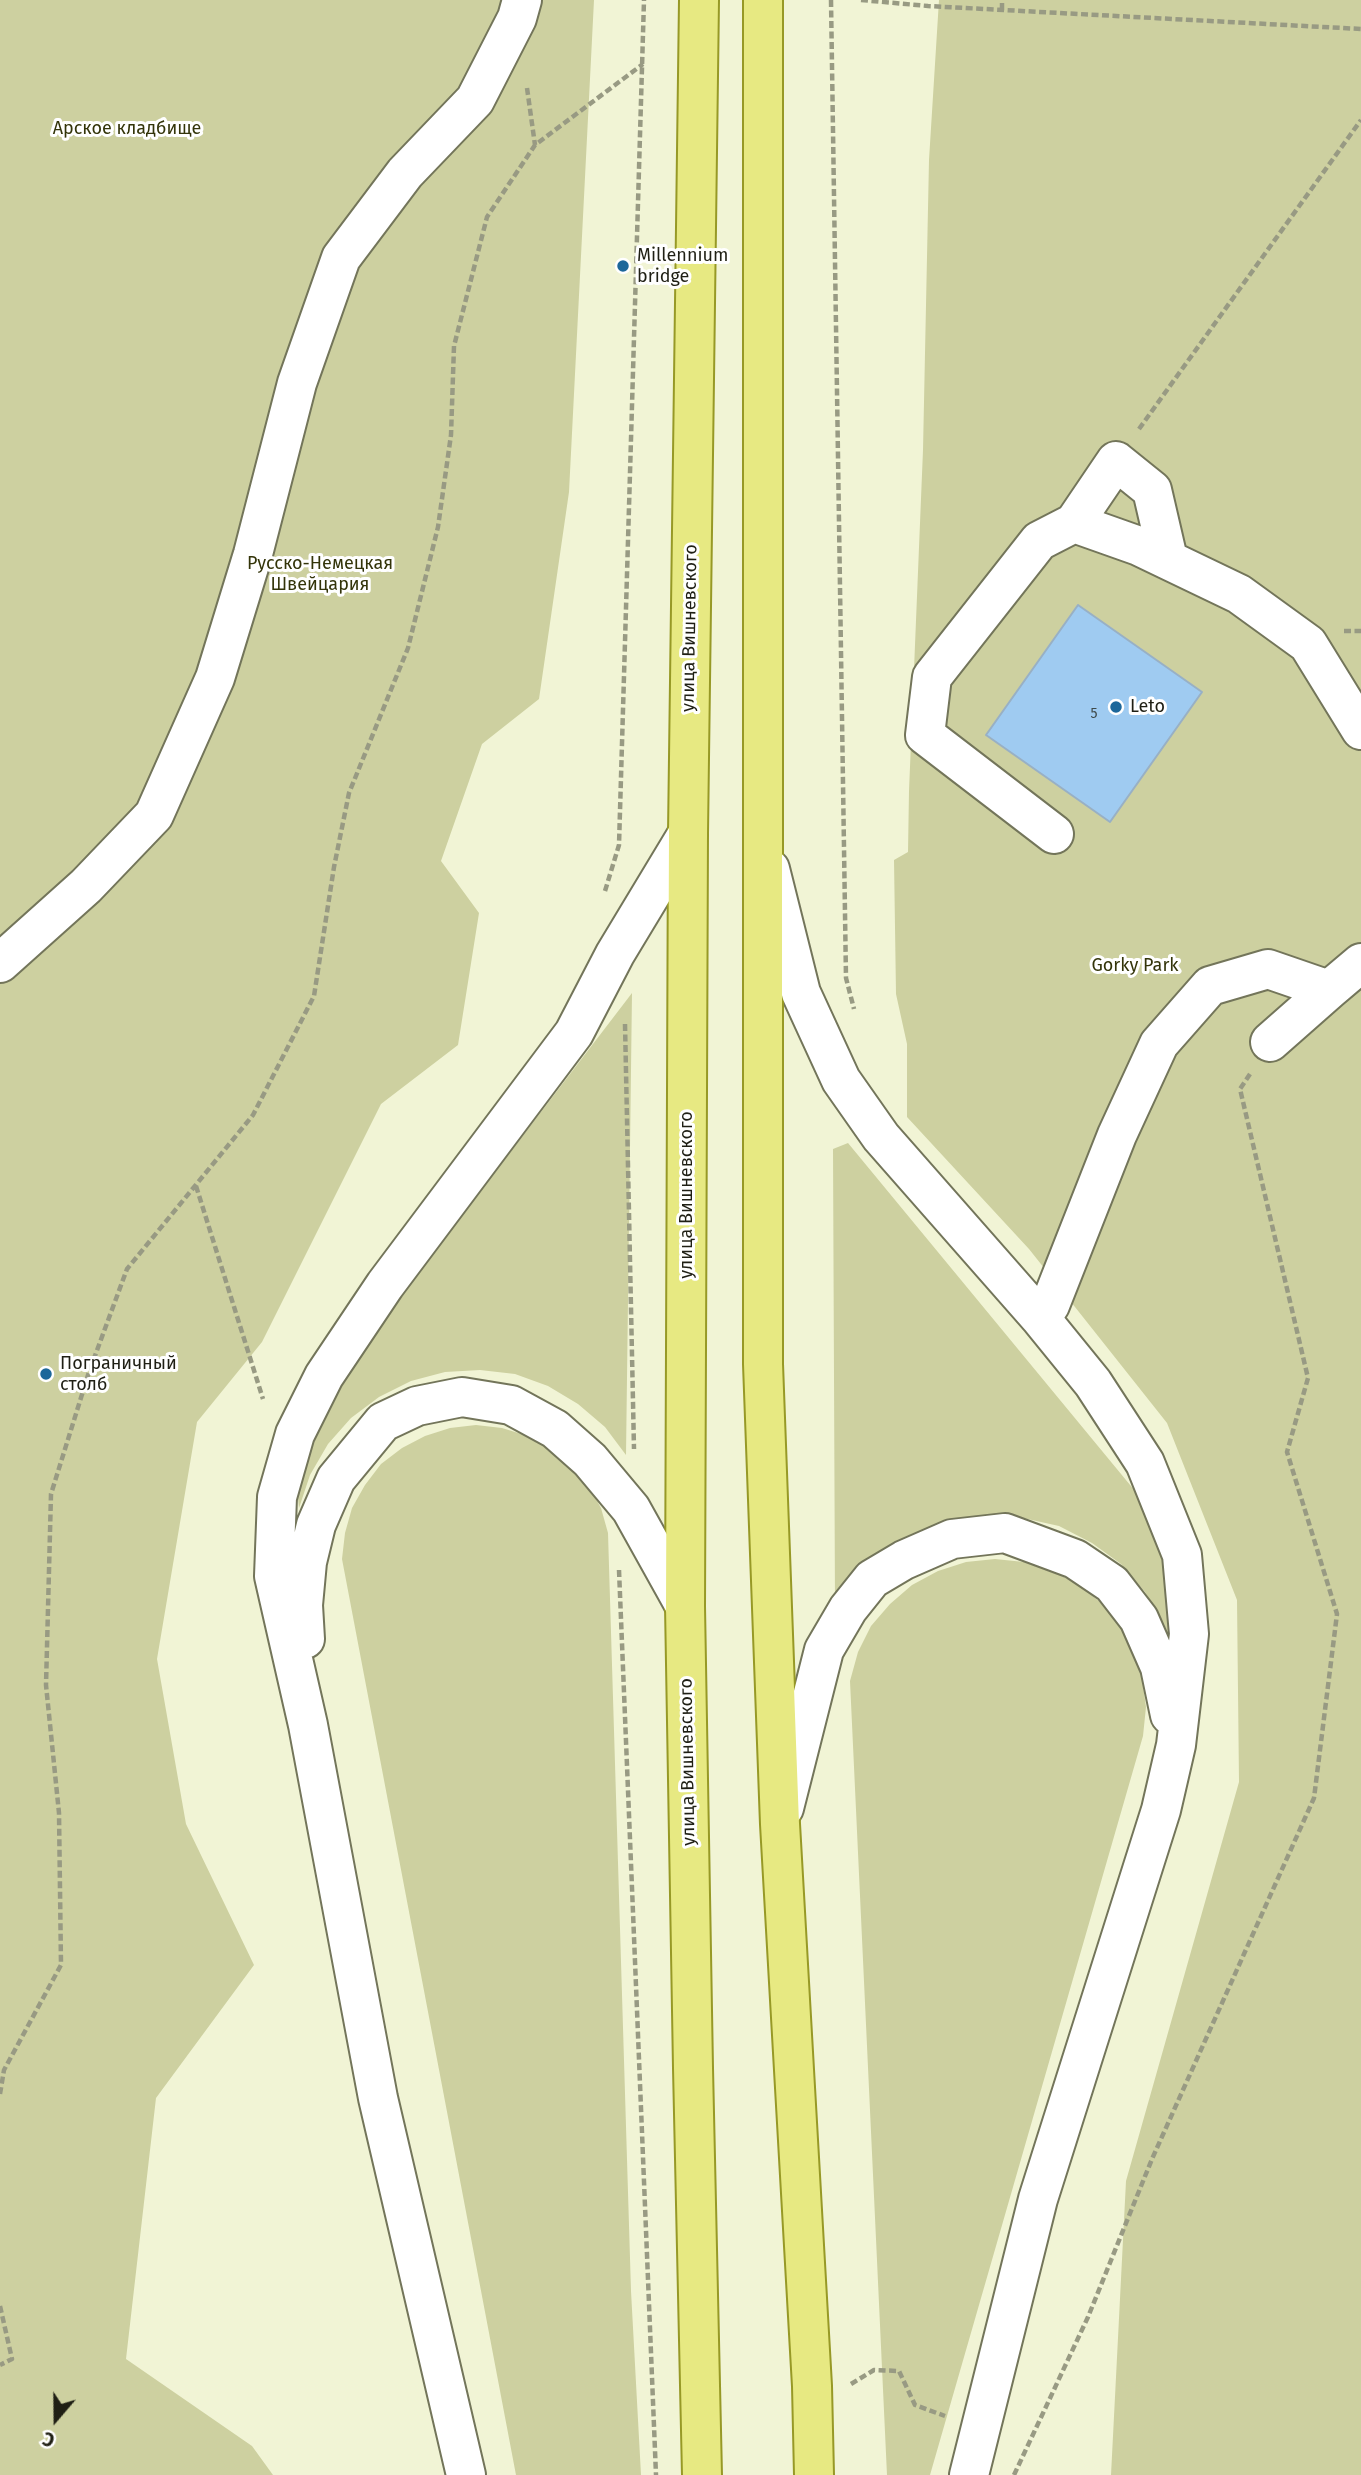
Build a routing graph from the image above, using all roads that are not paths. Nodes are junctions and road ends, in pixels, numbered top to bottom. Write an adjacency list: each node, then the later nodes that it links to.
1 (522, 0): 10 (street)
2 (699, 0): 7 (main road, улица Вишневского)
3 (764, 0): 9 (main road)
4 (1074, 523): 5 (street); 5 (street); 8 (street)
5 (1168, 559): 6 (street)
6 (1361, 730)
7 (688, 833): 15 (main road, улица Вишневского); 16 (street)
8 (1054, 834)
9 (764, 843): 14 (street); 18 (main road)
10 (0, 963)
11 (1361, 963): 12 (street)
12 (1329, 990): 13 (street); 14 (street)
13 (1270, 1042)
14 (1041, 1319): 17 (street)
15 (685, 1606): 16 (street); 20 (main road, улица Вишневского)
16 (308, 1725): 19 (street)
17 (1176, 1745): 18 (street); 22 (street)
18 (780, 1824): 21 (main road)
19 (466, 2475)
20 (702, 2475)
21 (814, 2475)
22 (970, 2475)

